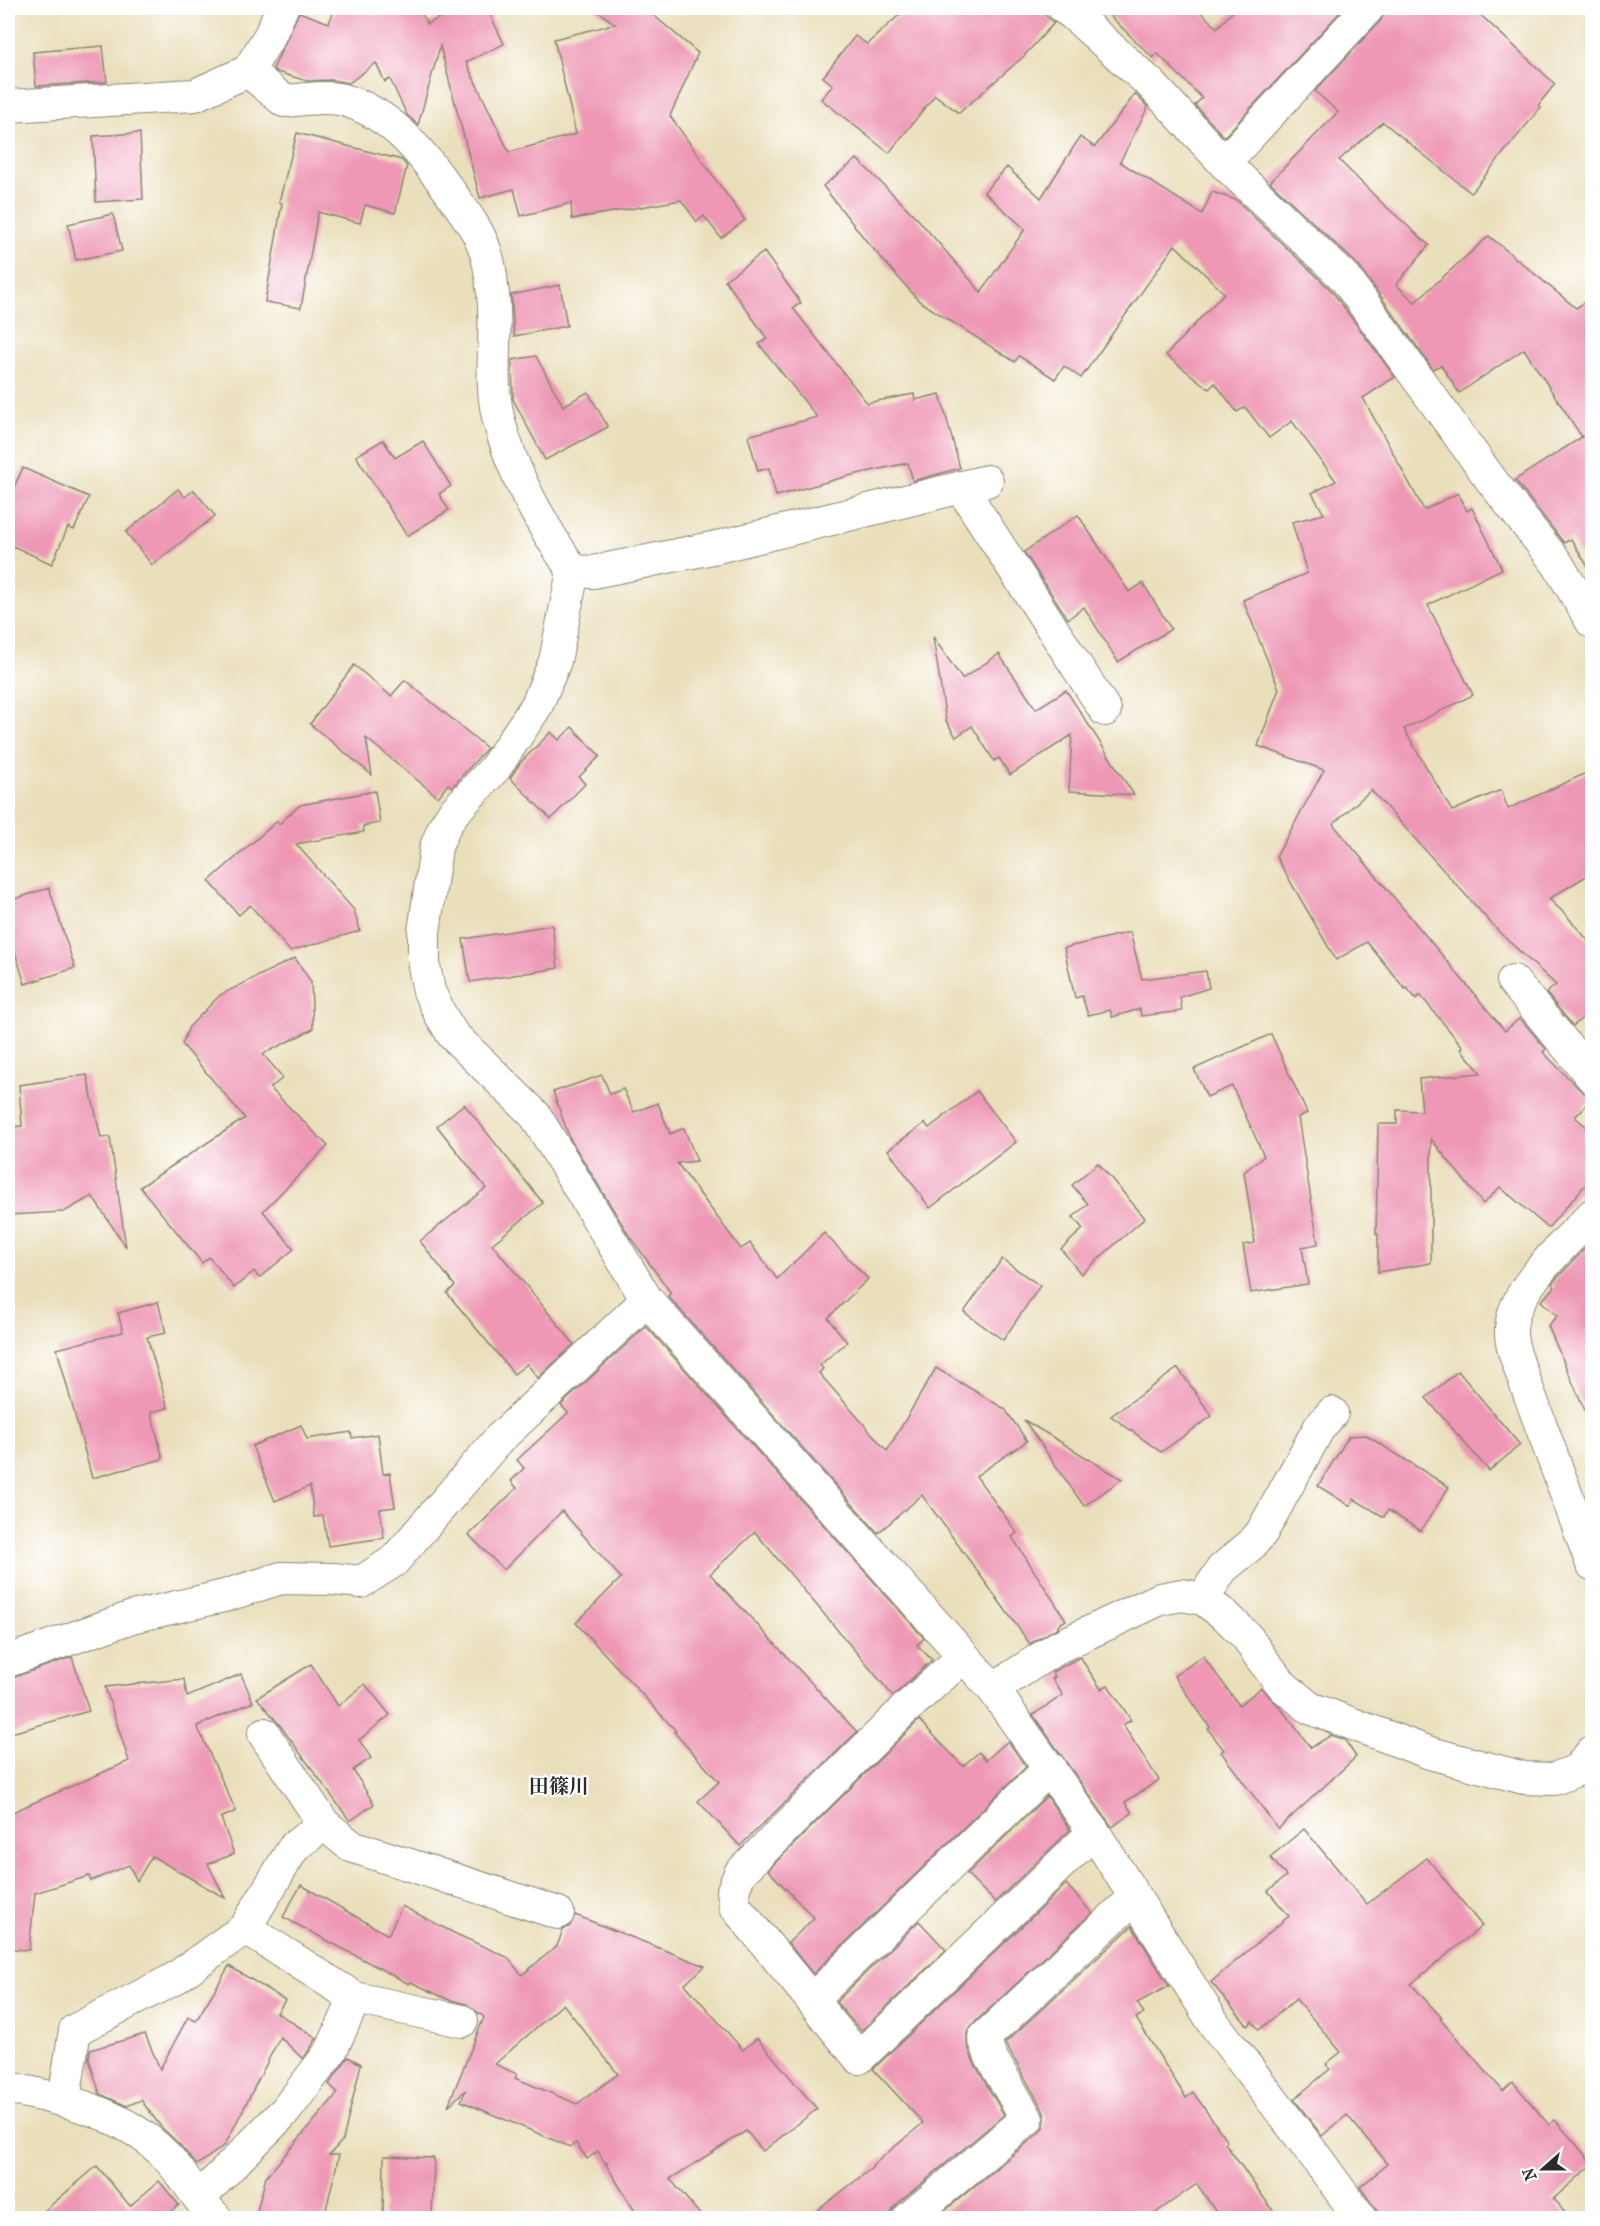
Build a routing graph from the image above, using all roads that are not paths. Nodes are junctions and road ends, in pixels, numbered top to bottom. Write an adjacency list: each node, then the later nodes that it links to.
1 (282, 8): 4 (street)
2 (1064, 8): 6 (street)
3 (1368, 8): 6 (street)
4 (248, 71): 5 (street); 7 (street)
5 (8, 106)
6 (1224, 163): 8 (street)
7 (573, 571): 9 (street); 13 (street)
8 (1593, 622)
9 (1105, 710)
10 (1513, 981): 11 (street)
11 (1593, 1077)
12 (1593, 1215): 15 (street)
13 (647, 1300): 17 (street); 18 (street)
14 (1332, 1413): 16 (street)
15 (1593, 1564)
16 (1203, 1599): 19 (street); 21 (street)
17 (963, 1657): 19 (street); 29 (street)
18 (8, 1661)
19 (993, 1689): 22 (street)
20 (264, 1734): 23 (street)
21 (1593, 1752)
22 (1050, 1768): 24 (street); 29 (street)
23 (324, 1824): 26 (street); 27 (street)
24 (1094, 1832): 25 (street); 29 (street)
25 (1134, 1898): 34 (street); 35 (street)
26 (558, 1913)
27 (245, 1928): 28 (street); 32 (street)
28 (355, 1998): 30 (street); 33 (street)
29 (812, 2000)
30 (462, 2021)
31 (8, 2088): 32 (street)
32 (64, 2100): 33 (street)
33 (208, 2208)
34 (909, 2218)
35 (1360, 2218)

